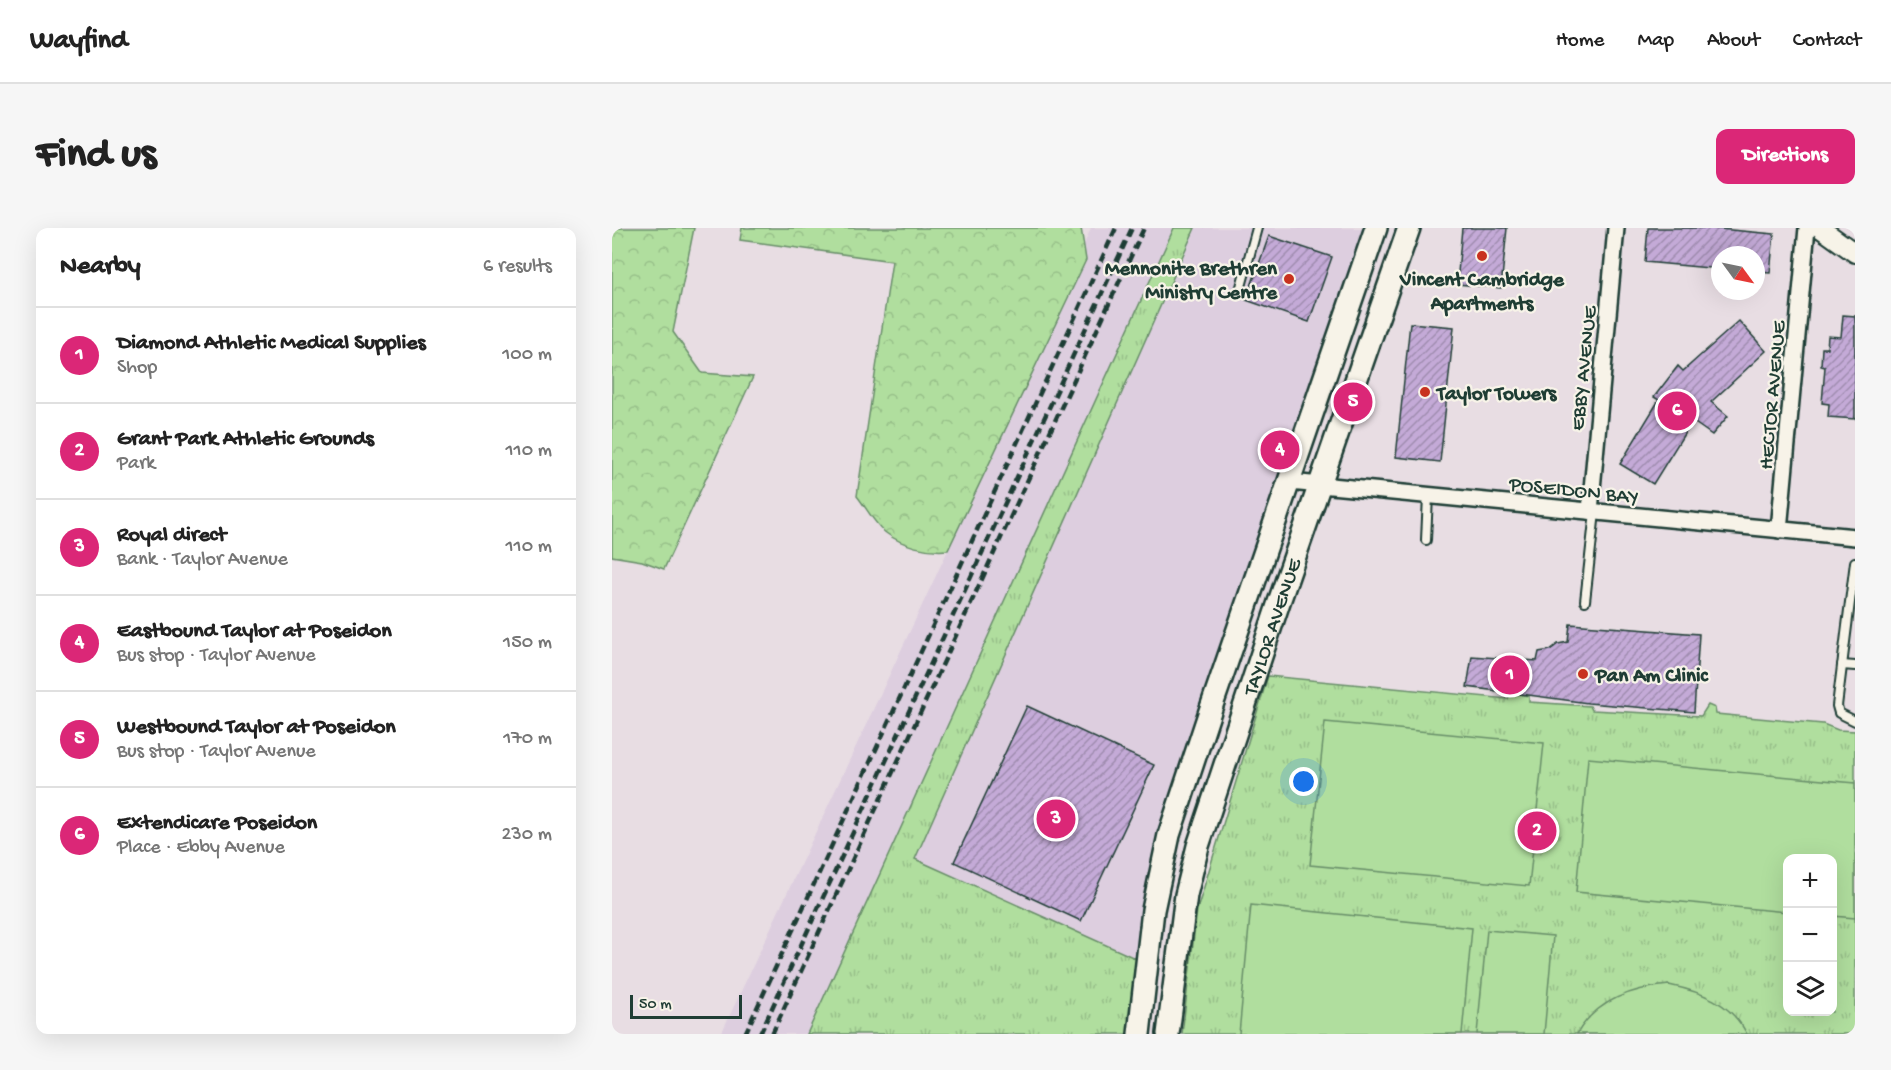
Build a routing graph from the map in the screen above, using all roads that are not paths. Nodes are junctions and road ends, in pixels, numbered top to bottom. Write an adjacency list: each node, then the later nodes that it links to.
1 (1257, 228): 8 (lane)
2 (1376, 228): 9 (main road, TAYLOR AVENUE)
3 (1409, 228): 10 (main road, TAYLOR AVENUE)
4 (1616, 228): 12 (street, EBBY AVENUE)
5 (1807, 228): 13 (street, HECTOR AVENUE)
6 (1821, 228): 7 (street)
7 (1855, 253)
8 (1239, 294)
9 (1290, 482): 10 (street, POSEIDON BAY); 21 (main road, TAYLOR AVENUE)
10 (1320, 485): 11 (street, POSEIDON BAY); 22 (main road, TAYLOR AVENUE)
11 (1428, 496): 12 (street, POSEIDON BAY); 15 (lane)
12 (1592, 512): 13 (street, POSEIDON BAY); 17 (lane)
13 (1779, 530): 14 (street, POSEIDON BAY)
14 (1855, 537)
15 (1426, 540)
16 (1855, 562): 18 (lane)
17 (1585, 601)
18 (1842, 665): 19 (lane); 20 (lane)
19 (1855, 666)
20 (1855, 721)
21 (1139, 1034)
22 (1168, 1034)

